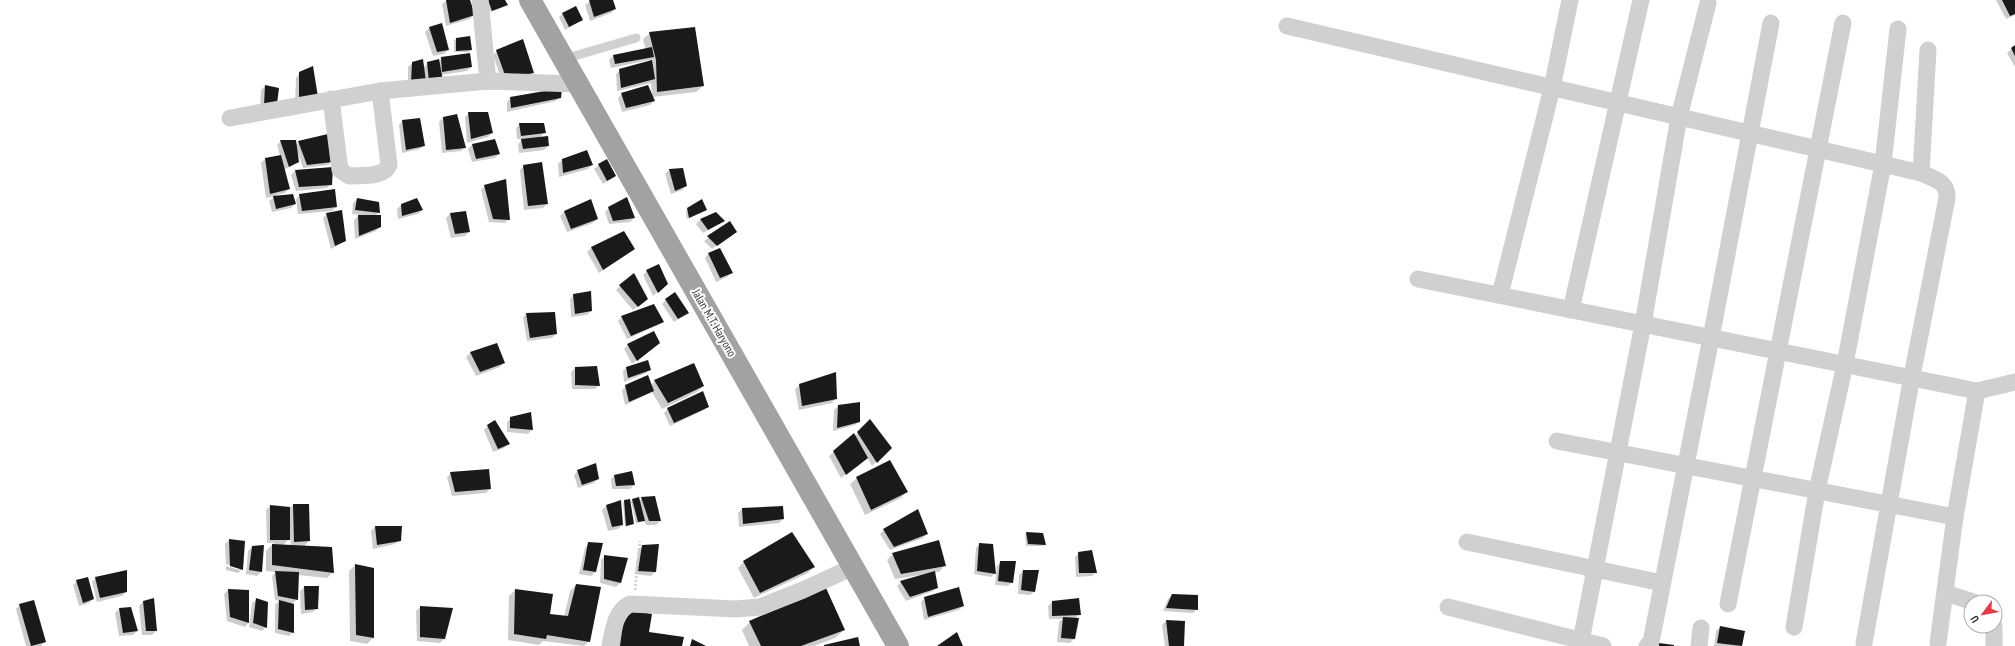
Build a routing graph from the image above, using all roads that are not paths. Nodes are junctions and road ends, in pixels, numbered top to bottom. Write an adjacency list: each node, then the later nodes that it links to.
1 (480, 0): 13 (street)
2 (530, 0): 12 (highway, Jalan M.T. Haryono)
3 (1570, 0): 15 (street)
4 (1641, 0): 18 (street)
5 (1708, 3): 19 (street)
6 (1843, 23): 22 (street)
7 (1771, 24): 21 (street)
8 (1287, 26): 15 (street)
9 (1898, 29): 23 (street)
10 (636, 38): 12 (lane)
11 (1928, 50): 24 (street)
12 (564, 59): 14 (highway, Jalan M.T. Haryono)
13 (488, 81): 14 (street); 16 (street)
14 (577, 84): 43 (highway, Jalan M.T. Haryono)
15 (1552, 88): 18 (street); 26 (street)
16 (380, 91): 17 (street); 17 (street)
17 (331, 99): 20 (street)
18 (1619, 103): 19 (street); 27 (street)
19 (1680, 117): 21 (street); 28 (street)
20 (230, 118)
21 (1750, 133): 22 (street); 29 (street)
22 (1819, 149): 23 (street); 30 (street)
23 (1883, 164): 24 (street); 31 (street)
24 (1921, 173): 32 (street)
25 (1418, 279): 26 (street)
26 (1500, 295): 27 (street)
27 (1570, 310): 28 (street)
28 (1643, 324): 29 (street); 36 (street)
29 (1711, 338): 30 (street); 37 (street)
30 (1779, 351): 31 (street); 38 (street)
31 (1845, 364): 32 (street); 39 (street)
32 (1912, 376): 34 (street); 40 (street)
33 (2015, 382): 34 (street)
34 (1977, 391): 41 (street)
35 (1557, 441): 36 (street)
36 (1616, 453): 37 (street); 44 (street)
37 (1685, 466): 38 (street); 45 (street)
38 (1752, 479): 39 (street); 48 (street)
39 (1817, 491): 40 (street); 50 (street)
40 (1888, 504): 41 (street); 54 (street)
41 (1955, 517): 46 (street)
42 (1467, 542): 44 (street)
43 (853, 567): 56 (street); 57 (highway, Jalan M.T. Haryono)
44 (1594, 569): 45 (street); 55 (street)
45 (1662, 583): 59 (street)
46 (1944, 593): 47 (street); 53 (street)
47 (1963, 599)
48 (1728, 604)
49 (1448, 607): 55 (street)
50 (1794, 627)
51 (1701, 628): 60 (street)
52 (1994, 634): 61 (street)
53 (1938, 642)
54 (1864, 643)
55 (1580, 644): 58 (street)
56 (610, 646)
57 (898, 646)
58 (1603, 646)
59 (1647, 646)
60 (1699, 646)
61 (1994, 646)

